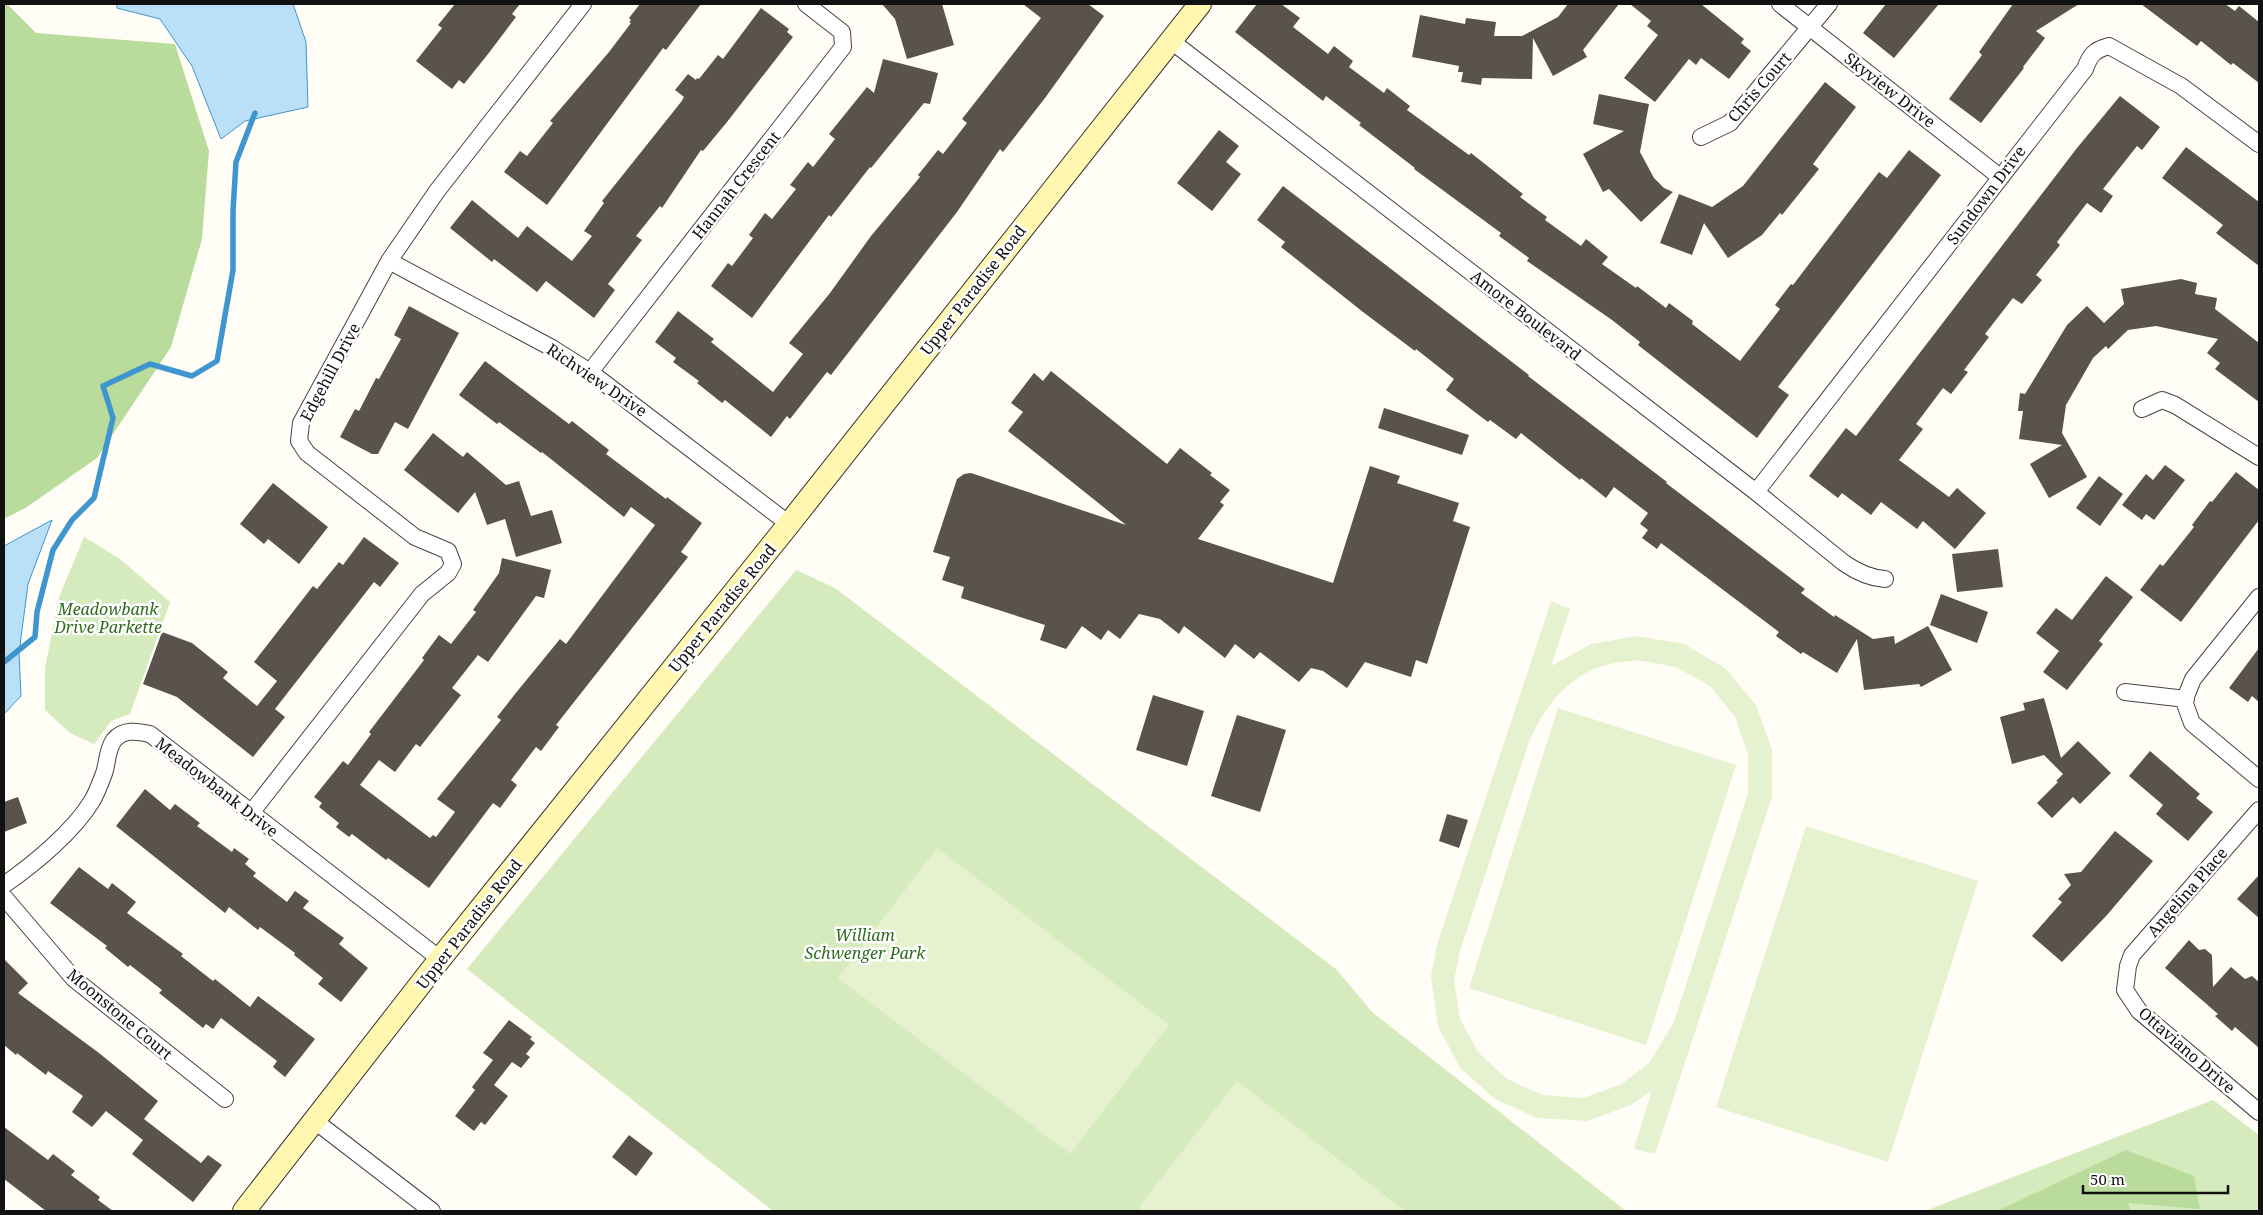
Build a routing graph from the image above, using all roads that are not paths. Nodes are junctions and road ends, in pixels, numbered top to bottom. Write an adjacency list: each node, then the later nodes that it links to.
1 (583, 4): 11 (street, Edgehill Drive)
2 (806, 4): 12 (street, Hannah Crescent)
3 (1200, 4): 7 (main road, Upper Paradise Road)
4 (1780, 4): 6 (street, Skyview Drive)
5 (1829, 4): 6 (street, Chris Court)
6 (1811, 27): 8 (street, Chris Court); 10 (street, Skyview Drive)
7 (1170, 40): 15 (street, Amore Boulevard); 16 (main road, Upper Paradise Road)
8 (1701, 137)
9 (2259, 144): 10 (street, Sundown Drive)
10 (2000, 177): 15 (street, Sundown Drive)
11 (389, 261): 12 (street, Richview Drive); 23 (street, Edgehill Drive)
12 (590, 372): 16 (street, Richview Drive)
13 (2142, 409): 14 (street)
14 (2259, 457)
15 (1756, 492): 17 (street, Amore Boulevard)
16 (789, 524): 26 (main road, Upper Paradise Road)
17 (1885, 579)
18 (2259, 597): 20 (street)
19 (2125, 692): 20 (street)
20 (2186, 698): 21 (street)
21 (2259, 779)
22 (2259, 810): 27 (street, Angelina Place)
23 (251, 812): 24 (street, Meadowbank Drive); 26 (street, Meadowbank Drive)
24 (4, 884)
25 (4, 897): 28 (street, Moonstone Court)
26 (440, 959): 30 (main road, Upper Paradise Road)
27 (2125, 981): 29 (street, Ottaviano Drive)
28 (225, 1099)
29 (2259, 1112)
30 (315, 1121): 31 (main road, Upper Paradise Road); 32 (street)
31 (244, 1211)
32 (432, 1211)

